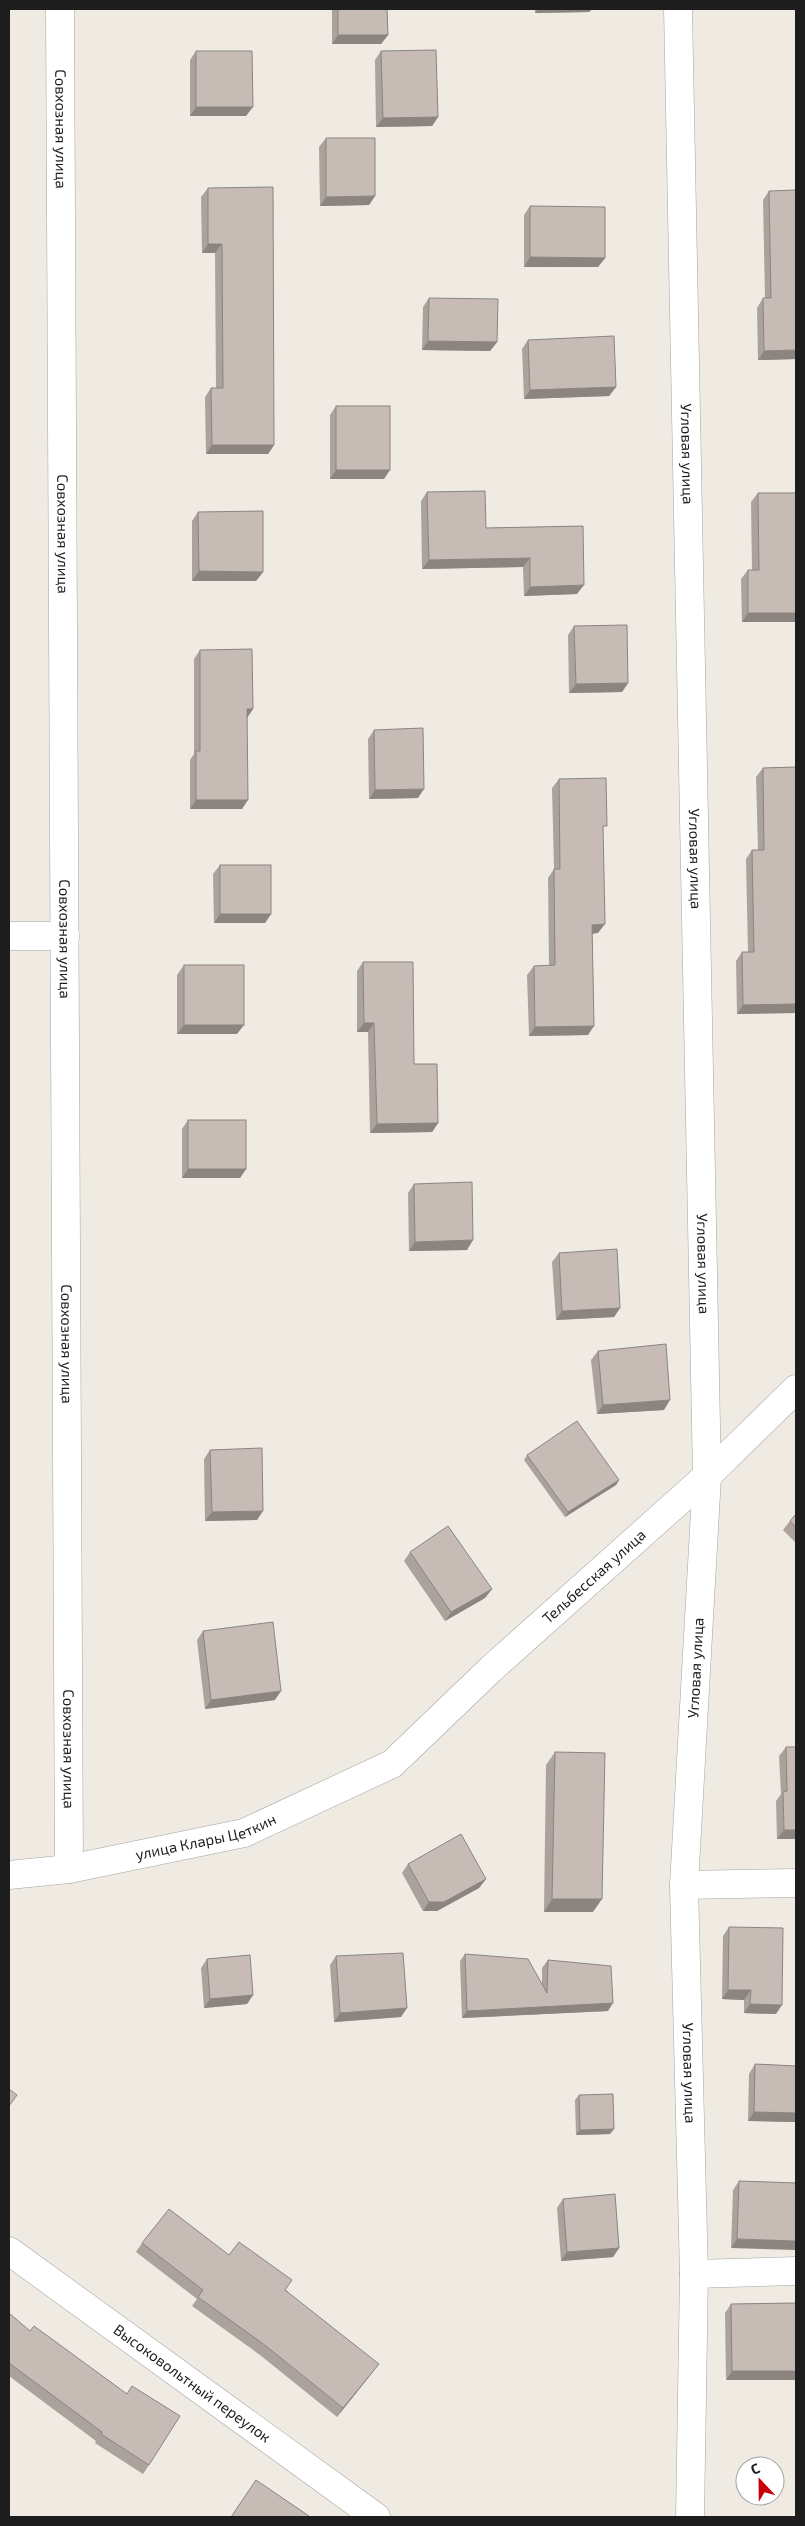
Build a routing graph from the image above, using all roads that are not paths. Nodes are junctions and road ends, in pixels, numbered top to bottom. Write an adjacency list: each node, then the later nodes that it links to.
1 (60, 9): 4 (street, Совхозная улица)
2 (678, 9): 6 (street, Угловая улица)
3 (9, 936): 4 (street)
4 (65, 936): 8 (street, Совхозная улица)
5 (796, 1389): 6 (street, Тельбесская улица)
6 (707, 1476): 7 (street, Тельбесская улица); 11 (street, Угловая улица)
7 (392, 1764): 8 (street, улица Клары Цеткин)
8 (69, 1869): 9 (street, улица Клары Цеткин)
9 (9, 1875)
10 (796, 1883): 11 (street)
11 (684, 1885): 14 (street, Угловая улица)
12 (9, 2251): 15 (street, Высоковольтный переулок)
13 (796, 2271): 14 (street)
14 (694, 2274): 16 (street, Угловая улица)
15 (376, 2517)
16 (690, 2517)

